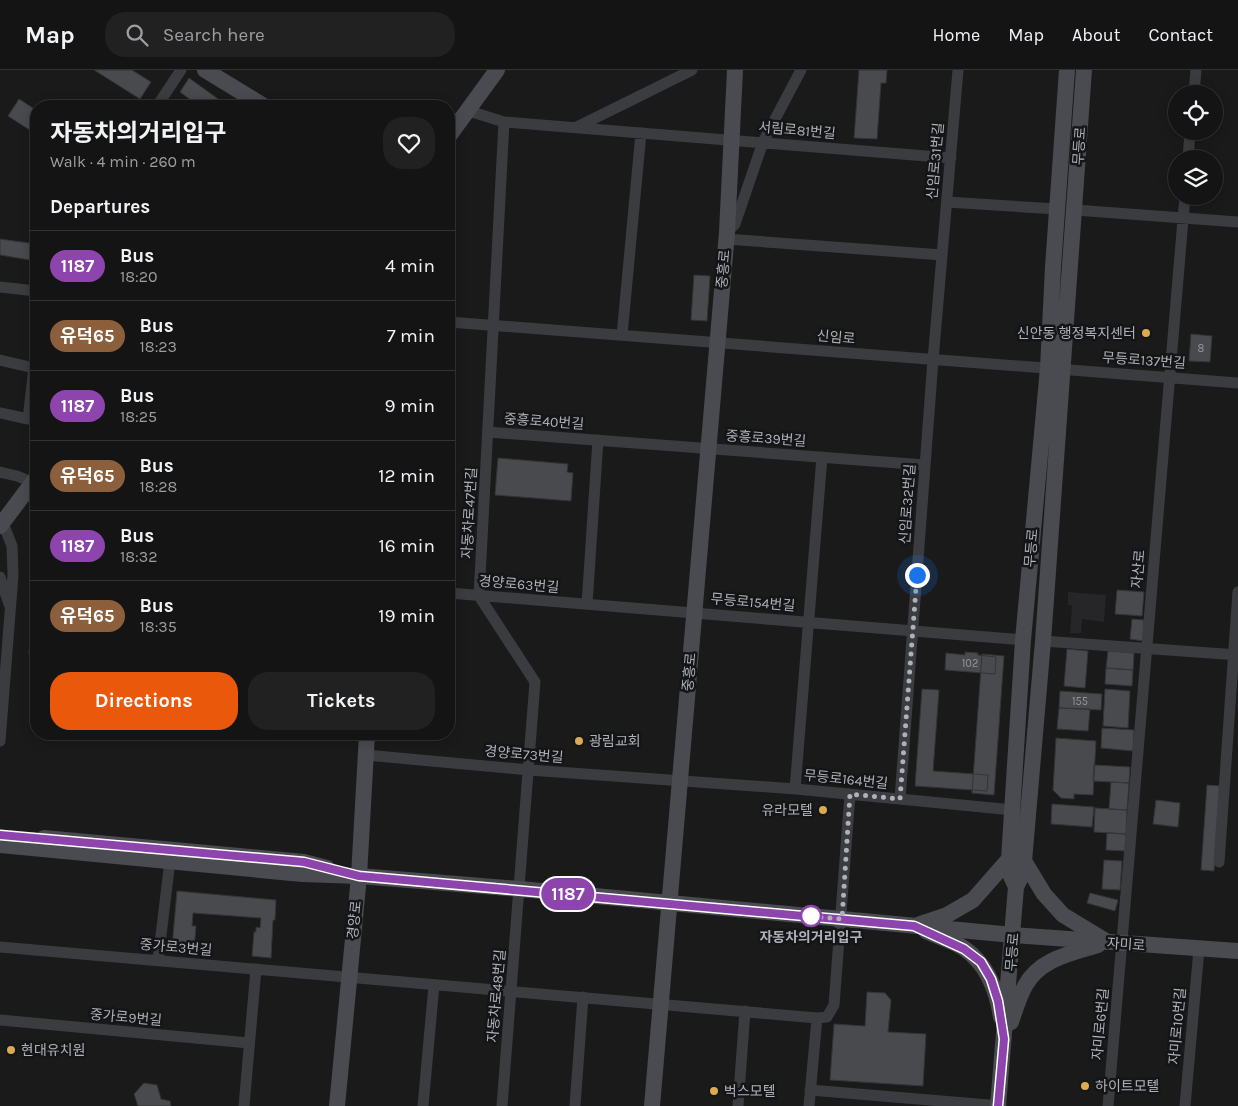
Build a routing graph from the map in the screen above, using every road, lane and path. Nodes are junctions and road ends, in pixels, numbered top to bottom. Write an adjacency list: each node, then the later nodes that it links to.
1 (181, 70): 12 (street)
2 (205, 70): 13 (street)
3 (497, 70): 14 (street)
4 (692, 70): 17 (street)
5 (735, 70): 19 (street, 중흥로)
6 (801, 70): 20 (street)
7 (958, 70): 21 (street, 신임로31번길)
8 (1067, 70): 24 (street, 무등로)
9 (1084, 70): 25 (street, 무등로)
10 (1196, 70): 11 (street)
11 (1195, 85)
12 (161, 100)
13 (254, 100)
14 (469, 111): 15 (street, 서림로81번길); 16 (street)
15 (504, 122): 17 (street, 서림로81번길); 33 (street, 자동차로47번길)
16 (455, 128)
17 (576, 128): 18 (street, 서림로81번길)
18 (641, 133): 19 (street, 서림로81번길); 34 (street)
19 (730, 140): 20 (street, 서림로81번길); 28 (street, 중흥로)
20 (764, 142): 21 (street, 서림로81번길); 28 (street)
21 (950, 158): 22 (street, 신임로31번길)
22 (947, 202): 24 (street); 29 (street, 신임로31번길)
23 (1184, 205): 26 (street, 자산로)
24 (1057, 209): 39 (street, 무등로)
25 (1075, 210): 26 (street); 39 (street, 무등로)
26 (1183, 218): 27 (street); 40 (street, 자산로)
27 (1238, 222)
28 (726, 235): 29 (street, 중흥로); 35 (street, 중흥로)
29 (942, 255): 37 (street, 신임로31번길)
30 (0, 287): 31 (street)
31 (30, 290)
32 (455, 323): 33 (street, 신임로)
33 (494, 326): 34 (street, 신임로); 44 (street, 자동차로47번길)
34 (622, 335): 35 (street, 신임로)
35 (717, 342): 37 (street, 신임로); 46 (street, 중흥로)
36 (0, 360): 38 (street)
37 (933, 360): 39 (street, 신임로); 48 (street, 신임로32번길)
38 (30, 367)
39 (1055, 368): 40 (street, 무등로137번길); 63 (street, 무등로); 64 (street, 무등로)
40 (1170, 376): 41 (street, 무등로137번길); 65 (street, 자산로)
41 (1238, 382)
42 (30, 402): 43 (street)
43 (0, 413)
44 (488, 432): 45 (street, 중흥로40번길); 57 (street, 자동차로47번길)
45 (598, 440): 46 (street, 중흥로40번길); 58 (street, 중흥로40번길)
46 (708, 448): 47 (street, 중흥로39번길); 60 (street, 중흥로)
47 (822, 457): 48 (street, 중흥로39번길); 53 (street, 중흥로39번길)
48 (925, 465): 62 (street, 신임로32번길)
49 (0, 472): 50 (street)
50 (30, 479)
51 (30, 485): 52 (street)
52 (1, 524): 59 (street)
53 (816, 546): 61 (street, 무등로154번길)
54 (0, 577): 59 (street)
55 (1238, 592): 66 (street)
56 (455, 594): 57 (street, 경양로63번길)
57 (479, 596): 58 (street, 경양로63번길); 71 (street)
58 (587, 604): 60 (street, 경양로63번길)
59 (11, 612): 69 (street)
60 (694, 613): 61 (street, 무등로154번길); 72 (street, 중흥로)
61 (809, 622): 62 (street, 무등로154번길); 67 (street, 무등로154번길)
62 (912, 631): 63 (street, 무등로154번길); 75 (street, 신임로32번길)
63 (1023, 640): 76 (street, 무등로)
64 (1043, 641): 65 (street); 79 (street, 무등로)
65 (1147, 648): 66 (street); 88 (street, 자산로)
66 (1236, 655): 81 (street)
67 (802, 707): 73 (street, 무등로164번길)
68 (367, 740): 70 (street, 경양로)
69 (0, 741)
70 (366, 756): 71 (street, 경양로73번길); 82 (street, 경양로)
71 (529, 770): 72 (street, 경양로73번길); 83 (street)
72 (680, 780): 73 (street, 무등로164번길); 84 (street, 중흥로)
73 (795, 789): 74 (street, 무등로164번길)
74 (850, 794): 75 (street, 무등로164번길); 85 (street)
75 (900, 799): 76 (street, 무등로164번길)
76 (1013, 810): 79 (street, 무등로)
77 (0, 835): 82 (street)
78 (0, 845): 80 (street)
79 (1016, 860): 86 (street); 87 (street, 무등로); 88 (street)
80 (170, 861): 82 (street); 92 (street)
81 (1219, 862)
82 (359, 876): 83 (street, 자미로); 94 (street, 경양로)
83 (520, 889): 84 (street, 자미로); 96 (street, 자동차로48번길)
84 (670, 904): 85 (street, 자미로); 98 (street, 중흥로)
85 (842, 919): 86 (street, 자미로); 100 (street)
86 (914, 926): 87 (street, 자미로); 102 (street)
87 (1014, 935): 88 (street, 자미로); 102 (street, 무등로)
88 (1115, 943): 90 (street, 자미로); 102 (street); 115 (street, 자미로6번길)
89 (0, 946): 92 (street, 중가로3번길)
90 (1199, 949): 91 (street, 자미로); 116 (street, 자미로10번길)
91 (1238, 951)
92 (158, 960): 93 (street, 중가로3번길)
93 (256, 969): 94 (street, 중가로3번길); 103 (street)
94 (349, 978): 95 (street, 중가로3번길); 107 (street, 경양로)
95 (434, 985): 96 (street, 중가로3번길); 108 (street)
96 (511, 991): 97 (street, 중가로3번길); 109 (street, 자동차로48번길)
97 (583, 997): 98 (street, 중가로3번길); 110 (street)
98 (661, 1004): 99 (street, 중가로3번길); 111 (street, 중흥로)
99 (745, 1011): 100 (street, 중가로3번길); 112 (street)
100 (817, 1018): 104 (street)
101 (0, 1020): 103 (street, 중가로9번길)
102 (1004, 1039): 114 (street, 무등로)
103 (249, 1043): 106 (street)
104 (810, 1090): 105 (street); 113 (street)
105 (887, 1101): 114 (street)
106 (244, 1106)
107 (337, 1106)
108 (424, 1106)
109 (502, 1106)
110 (575, 1106)
111 (652, 1106)
112 (738, 1106)
113 (809, 1106)
114 (999, 1106)
115 (1108, 1106)
116 (1185, 1106)

